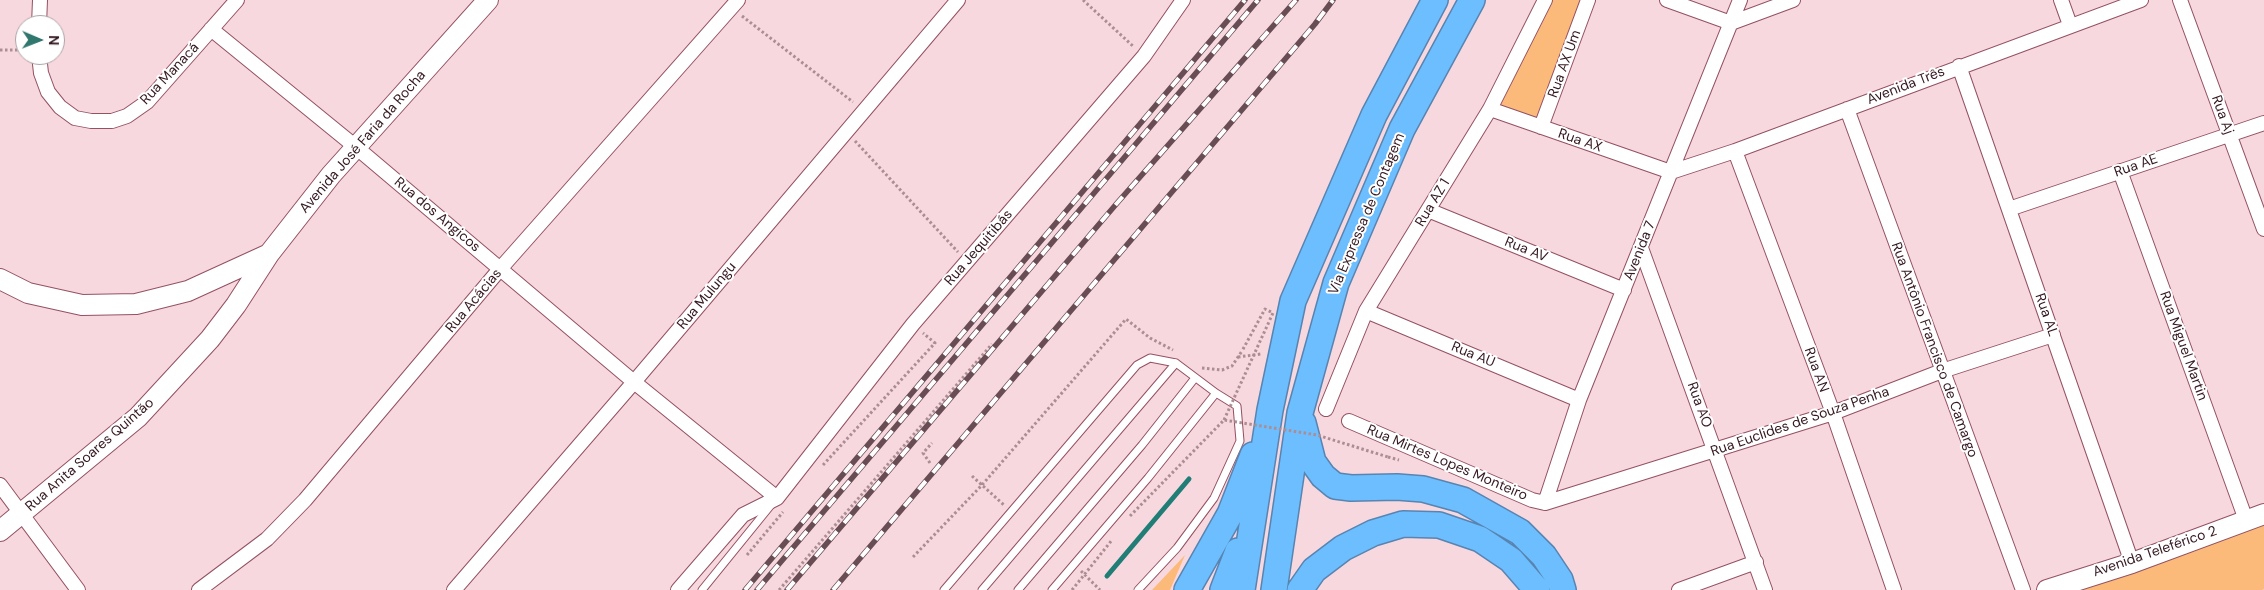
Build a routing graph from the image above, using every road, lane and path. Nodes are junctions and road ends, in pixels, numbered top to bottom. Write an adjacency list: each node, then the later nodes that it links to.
1 (40, 0): 18 (street)
2 (237, 0): 21 (street, Rua Manacá)
3 (488, 0): 34 (street, Avenida José Faria da Rocha)
4 (958, 0): 29 (street, Rua Mulungu)
5 (1082, 0): 24 (path)
6 (1183, 0): 24 (street, Rua Jequitibás)
7 (1435, 0): 60 (highway)
8 (1472, 0): 61 (highway, Via Expressa de Contagem)
9 (1545, 0): 27 (street, Rua AZ 1)
10 (1588, 0): 31 (street, Rua AX Um)
11 (1667, 0): 19 (street)
12 (1740, 0): 19 (street, Avenida 7)
13 (1794, 0): 19 (street)
14 (2061, 0): 20 (street)
15 (2141, 0): 20 (street, Avenida Três)
16 (2180, 0): 33 (street, Rua Aj)
17 (735, 4): 29 (path); 44 (street, Rua Acácias)
18 (39, 15)
19 (1731, 23): 36 (street, Avenida 7)
20 (2070, 25): 26 (street, Avenida Três)
21 (211, 29): 25 (street, Rua Manacá); 34 (street, Rua dos Angicos)
22 (0, 50): 23 (path)
23 (15, 50)
24 (1144, 56): 43 (street, Rua Jequitibás)
25 (41, 65)
26 (1959, 66): 28 (street, Avenida Três); 38 (street, Rua AL)
27 (1490, 109): 31 (street, Rua AX); 39 (street, Rua AZ 1)
28 (1846, 109): 35 (street, Avenida Três); 54 (street, Rua Antônio Francisco de Camargo)
29 (864, 111): 32 (street, Rua Mulungu)
30 (2264, 123): 33 (street, Rua AE)
31 (1541, 128): 36 (street, Rua AX)
32 (846, 133): 43 (path); 56 (street, Rua Mulungu)
33 (2229, 135): 37 (street, Rua AE); 40 (street, Rua Aj)
34 (357, 148): 42 (street, Avenida José Faria da Rocha); 44 (street, Rua dos Angicos)
35 (1734, 151): 36 (street, Avenida Três); 62 (street, Rua AN)
36 (1671, 172): 41 (street, Avenida 7)
37 (2120, 172): 38 (street, Rua AE); 77 (street, Rua Miguel Martin)
38 (2009, 209): 49 (street, Rua AL)
39 (1428, 210): 46 (street, Rua AV); 47 (street, Rua AZ 1)
40 (2264, 229)
41 (1640, 248): 46 (street, Avenida 7); 66 (street, Rua AO)
42 (269, 254): 45 (street, Avenida José Faria da Rocha); 76 (street, Rua Anita Soares Quintão)
43 (967, 262): 48 (street, Rua Jequitibás)
44 (500, 269): 56 (street, Rua dos Angicos); 86 (street, Rua Acácias)
45 (0, 279)
46 (1624, 290): 58 (street, Avenida 7)
47 (1366, 311): 58 (street, Rua AU); 59 (street, Rua AZ 1)
48 (913, 324): 69 (path); 73 (street, Rua Jequitibás)
49 (2053, 335): 54 (street, Rua Euclides de Souza Penha); 84 (street, Rua AL)
50 (992, 344): 90 (path)
51 (1176, 352): 71 (path)
52 (1176, 363): 55 (lane); 91 (lane); 92 (lane)
53 (1196, 364): 63 (path, bridge)
54 (1942, 371): 62 (street, Rua Euclides de Souza Penha); 107 (street, Rua Antônio Francisco de Camargo)
55 (1195, 378): 57 (lane); 93 (lane)
56 (634, 382): 73 (street, Rua dos Angicos); 87 (street, Rua Mulungu)
57 (1216, 393): 94 (lane); 96 (lane)
58 (1579, 400): 74 (street, Avenida 7)
59 (1326, 409)
60 (1270, 410): 75 (highway); 97 (highway)
61 (1300, 413): 100 (highway, Via Expressa de Contagem); 103 (highway)
62 (1833, 413): 66 (street, Rua Euclides de Souza Penha); 106 (street, Rua AN)
63 (1224, 420): 67 (path, bridge); 78 (path, bridge)
64 (1349, 421): 74 (street, Rua Mirtes Lopes Monteiro)
65 (932, 443): 68 (path)
66 (1716, 451): 74 (street, Rua Euclides de Souza Penha); 83 (street, Rua AO)
67 (1398, 460)
68 (930, 463)
69 (820, 470)
70 (972, 476): 71 (path)
71 (982, 484): 81 (path)
72 (0, 485): 76 (street)
73 (783, 502): 82 (path); 88 (street, Rua Jequitibás); 89 (lane, Rua Jequitibás)
74 (1545, 503)
75 (1256, 504): 98 (highway); 99 (highway)
76 (22, 514): 79 (street, Rua Anita Soares Quintão); 85 (street)
77 (2255, 517): 84 (street, Avenida Teleférico 2)
78 (1124, 524)
79 (0, 531)
80 (1113, 538): 95 (path)
81 (912, 557)
82 (741, 562)
83 (1756, 562): 104 (street); 105 (street, Rua AO)
84 (2132, 563): 108 (street, Avenida Teleférico 2)
85 (78, 590)
86 (199, 590)
87 (454, 590)
88 (678, 590)
89 (702, 590)
90 (779, 590)
91 (944, 590)
92 (982, 590)
93 (1018, 590)
94 (1052, 590)
95 (1072, 590)
96 (1138, 590)
97 (1187, 590)
98 (1223, 590)
99 (1242, 590)
100 (1274, 590)
101 (1300, 590): 102 (highway)
102 (1537, 590)
103 (1563, 590)
104 (1679, 590)
105 (1765, 590)
106 (1894, 590)
107 (2022, 590)
108 (2047, 590)

